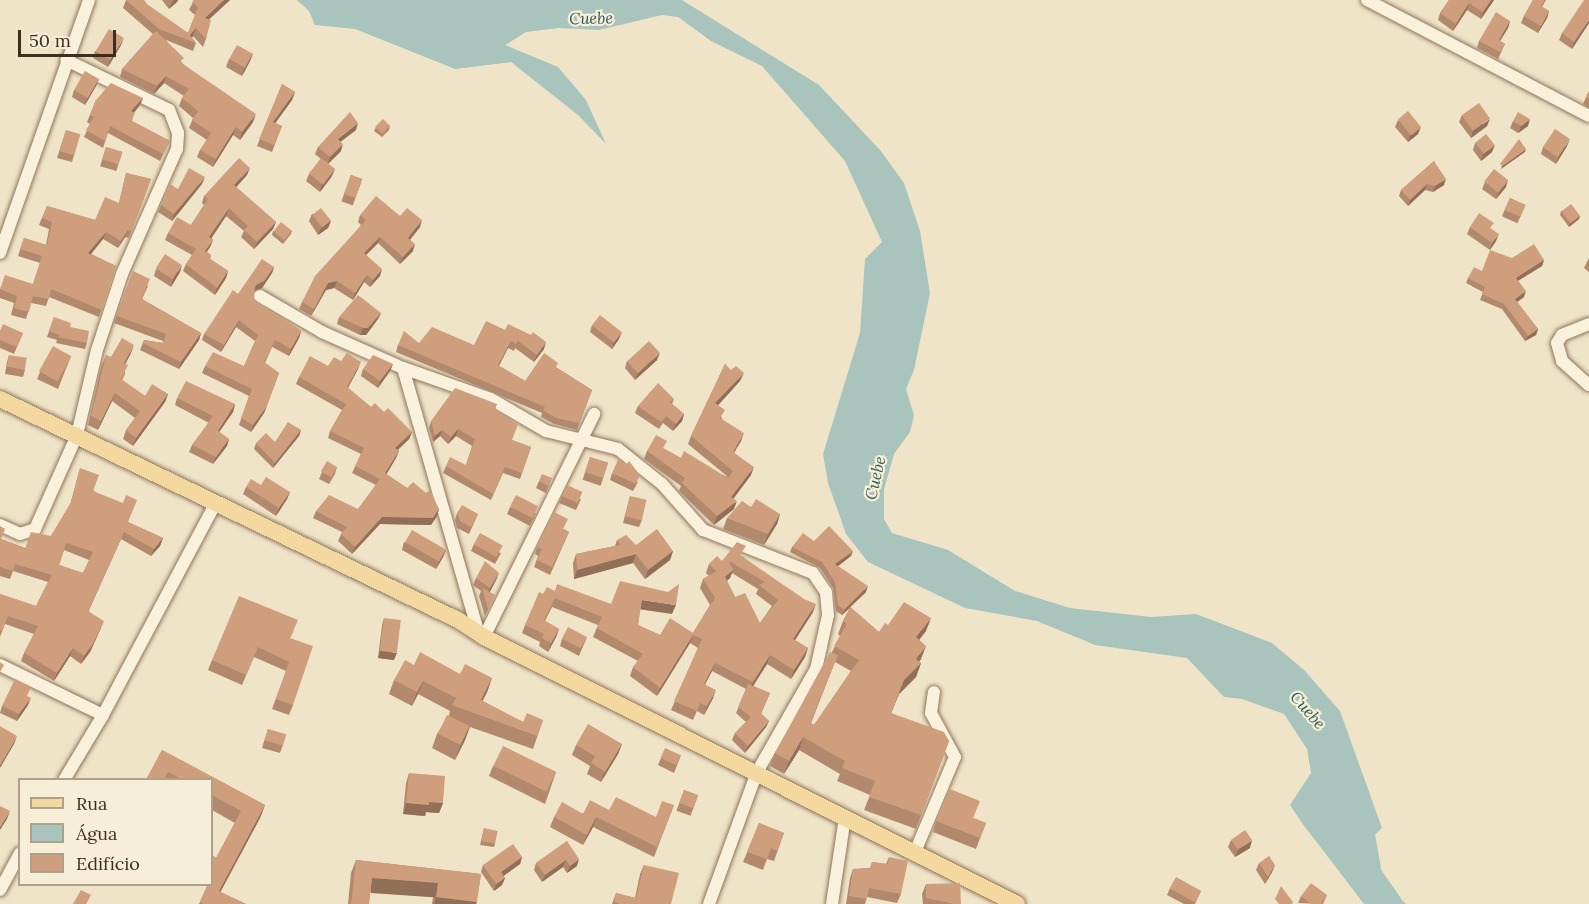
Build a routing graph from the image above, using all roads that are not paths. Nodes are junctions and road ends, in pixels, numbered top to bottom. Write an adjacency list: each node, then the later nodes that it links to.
1 (89, 0): 3 (street)
2 (1367, 0): 4 (street)
3 (66, 60): 5 (street); 12 (street)
4 (1589, 116)
5 (0, 253)
6 (261, 296): 8 (street)
7 (1589, 324): 9 (street)
8 (403, 368): 13 (street); 16 (street)
9 (1589, 385)
10 (0, 399): 12 (main road)
11 (594, 414): 13 (street)
12 (77, 435): 14 (main road); 15 (street)
13 (581, 442): 16 (street); 20 (street)
14 (215, 504): 16 (main road); 19 (street)
15 (0, 525)
16 (481, 634): 20 (main road)
17 (0, 665): 19 (street)
18 (934, 692): 23 (street)
19 (102, 715): 21 (street)
20 (757, 772): 22 (main road); 26 (street)
21 (65, 778)
22 (845, 817): 23 (main road); 27 (street)
23 (915, 852): 28 (main road)
24 (18, 857): 25 (street)
25 (0, 890)
26 (709, 904)
27 (832, 904)
28 (1017, 904)

